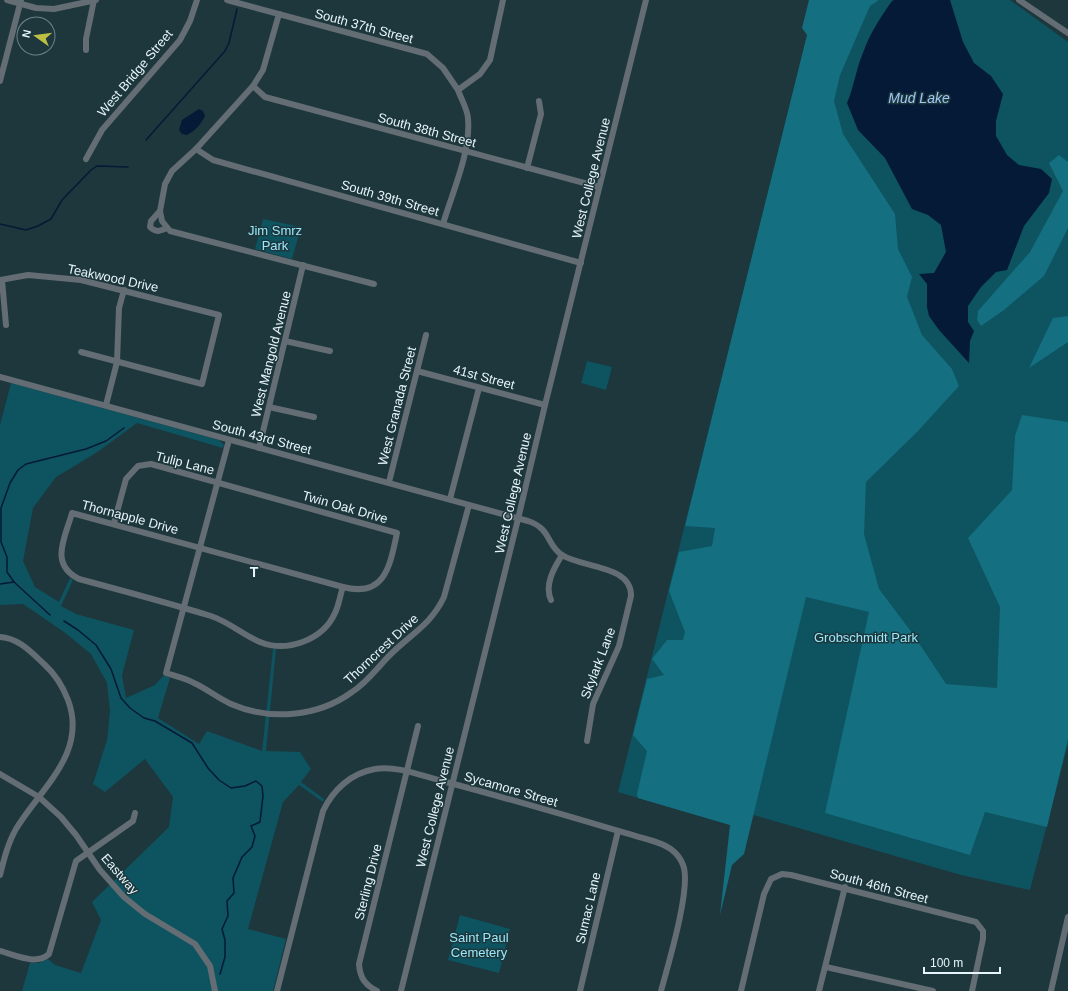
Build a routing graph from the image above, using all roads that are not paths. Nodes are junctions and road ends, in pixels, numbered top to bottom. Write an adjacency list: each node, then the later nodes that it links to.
1 (7, 0): 8 (street)
2 (95, 0): 8 (street); 11 (street)
3 (197, 0): 18 (street, West Bridge Street)
4 (227, 0): 9 (street, South 37th Street)
5 (503, 0): 14 (street)
6 (646, 0): 20 (street, West College Avenue)
7 (1019, 0): 10 (street)
8 (20, 2): 12 (street)
9 (279, 14): 13 (street); 14 (street, South 37th Street)
10 (1068, 33)
11 (86, 50)
12 (0, 81)
13 (253, 86): 16 (street); 17 (street, South 38th Street)
14 (458, 90): 17 (street)
15 (539, 101): 19 (street)
16 (196, 149): 21 (street); 22 (street, South 39th Street)
17 (465, 151): 19 (street, South 38th Street); 22 (street)
18 (86, 159)
19 (527, 168): 20 (street, South 38th Street)
20 (599, 187): 24 (street, West College Avenue)
21 (160, 211): 23 (street); 23 (street)
22 (443, 224): 24 (street, South 39th Street)
23 (169, 230): 25 (street)
24 (581, 263): 39 (street, West College Avenue)
25 (303, 265): 27 (street); 31 (street, West Mangold Avenue)
26 (1, 280): 28 (street, Teakwood Drive); 29 (street)
27 (374, 284)
28 (124, 290): 34 (street); 34 (street, Teakwood Drive)
29 (6, 325)
30 (426, 335): 35 (street, West Granada Street)
31 (285, 341): 32 (street); 40 (street, West Mangold Avenue)
32 (330, 350)
33 (81, 352): 34 (street)
34 (117, 362): 38 (street)
35 (417, 371): 37 (street, 41st Street); 45 (street, West Granada Street)
36 (0, 377): 38 (street, South 43rd Street)
37 (479, 388): 39 (street, 41st Street); 46 (street)
38 (106, 405): 42 (street, South 43rd Street)
39 (545, 405): 48 (street, West College Avenue)
40 (269, 407): 41 (street); 43 (street, West Mangold Avenue)
41 (314, 417)
42 (229, 440): 43 (street, South 43rd Street); 44 (street)
43 (259, 448): 45 (street, South 43rd Street)
44 (218, 482): 49 (street, Tulip Lane); 50 (street); 52 (street, Twin Oak Drive)
45 (390, 482): 46 (street, South 43rd Street)
46 (450, 499): 47 (street, South 43rd Street)
47 (469, 504): 48 (street, South 43rd Street); 54 (street, Thorncrest Drive)
48 (518, 519): 51 (street, Skylark Lane); 60 (street, West College Avenue)
49 (114, 523): 50 (street, Thornapple Drive); 54 (street, Thornapple Drive)
50 (199, 548): 52 (street, Twin Oak Drive); 54 (street)
51 (562, 555): 53 (street); 57 (street, Skylark Lane)
52 (343, 587): 54 (street)
53 (551, 600)
54 (184, 608)
55 (0, 637): 61 (street)
56 (418, 726): 58 (street, Sterling Drive)
57 (587, 741)
58 (407, 772): 60 (street, Sycamore Street); 72 (street, Sycamore Street); 73 (street, Sterling Drive)
59 (0, 774): 61 (street, Eastway)
60 (452, 784): 63 (street, Sycamore Street); 74 (street, West College Avenue)
61 (39, 797): 64 (street, Eastway); 65 (street)
62 (135, 813): 64 (street)
63 (618, 831): 75 (street, Sumac Lane); 76 (street, Sycamore Street)
64 (87, 852): 69 (street); 71 (street, Eastway)
65 (0, 875)
66 (845, 888): 70 (street); 77 (street, South 46th Street); 80 (street, South 46th Street)
67 (1068, 917): 68 (street)
68 (1066, 935): 81 (street)
69 (0, 951)
70 (826, 967): 78 (street); 79 (street)
71 (215, 991)
72 (277, 991)
73 (377, 991)
74 (401, 991)
75 (580, 991)
76 (662, 991)
77 (741, 991)
78 (819, 991)
79 (933, 991)
80 (972, 991)
81 (1051, 991)

